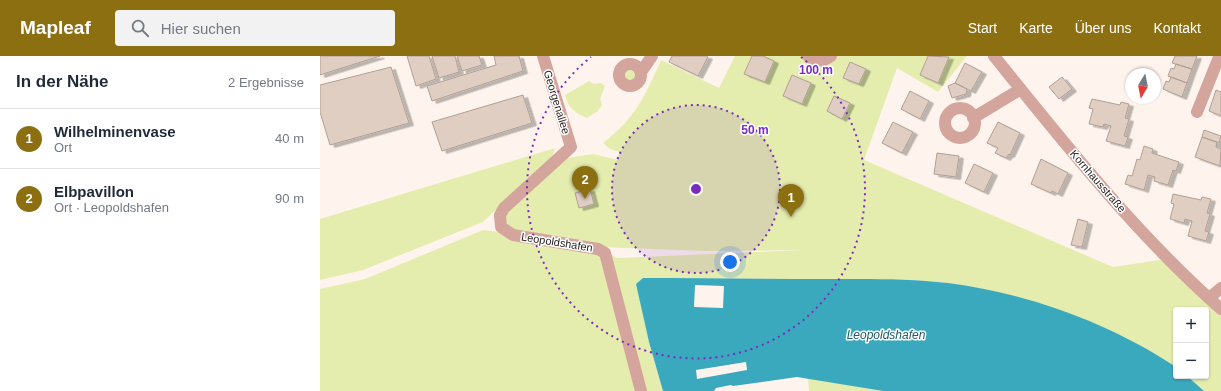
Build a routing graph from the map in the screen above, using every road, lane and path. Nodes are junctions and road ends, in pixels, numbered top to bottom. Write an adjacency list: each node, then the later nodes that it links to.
1 (543, 56): 11 (street, Georgenallee)
2 (652, 56): 7 (street)
3 (808, 56): 4 (street)
4 (831, 56)
5 (994, 56): 8 (street, Kornhausstraße)
6 (1220, 57): 9 (street)
7 (641, 72)
8 (1021, 89): 10 (street); 13 (street, Kornhausstraße)
9 (1197, 112)
10 (973, 118)
11 (571, 147): 15 (street, Leopoldshafen)
12 (1221, 288): 13 (street)
13 (1209, 298): 14 (street, Kornhausstraße)
14 (1221, 309)
15 (641, 391)

